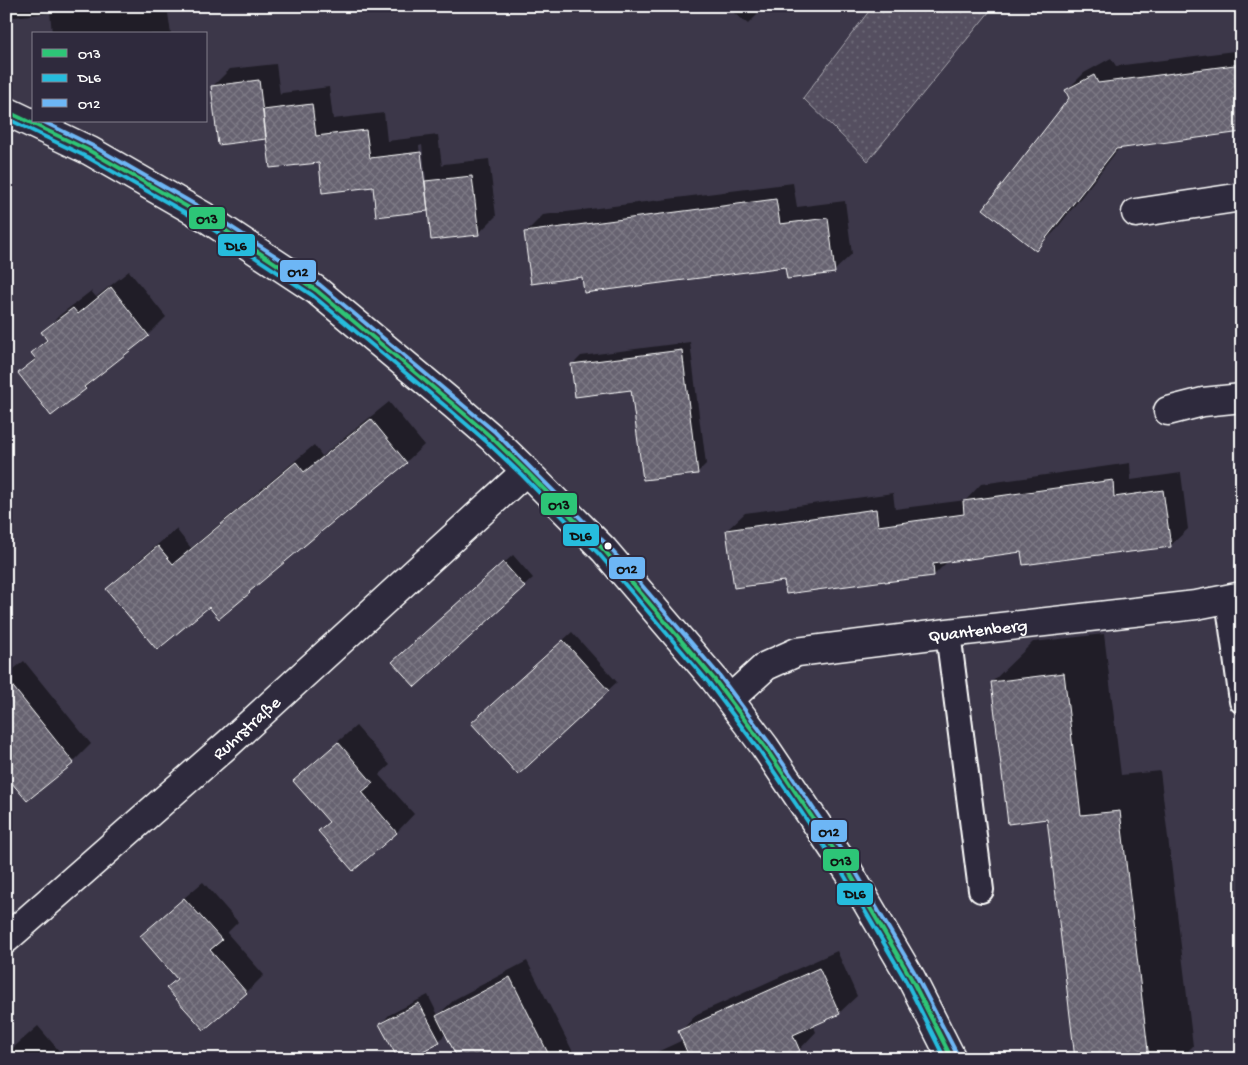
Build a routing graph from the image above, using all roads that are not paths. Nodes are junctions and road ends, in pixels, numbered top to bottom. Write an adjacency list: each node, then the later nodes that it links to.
1 (6, 112): 6 (street)
2 (1242, 197): 3 (street)
3 (1136, 212)
4 (1242, 398): 5 (street)
5 (1168, 411)
6 (526, 471): 9 (street); 12 (street, Ruhrstraße)
7 (1235, 597): 8 (street, Quantenberg); 10 (lane)
8 (948, 633): 9 (street, Quantenberg); 11 (lane)
9 (730, 699): 13 (street)
10 (1242, 701)
11 (981, 890)
12 (6, 939)
13 (952, 1059)

